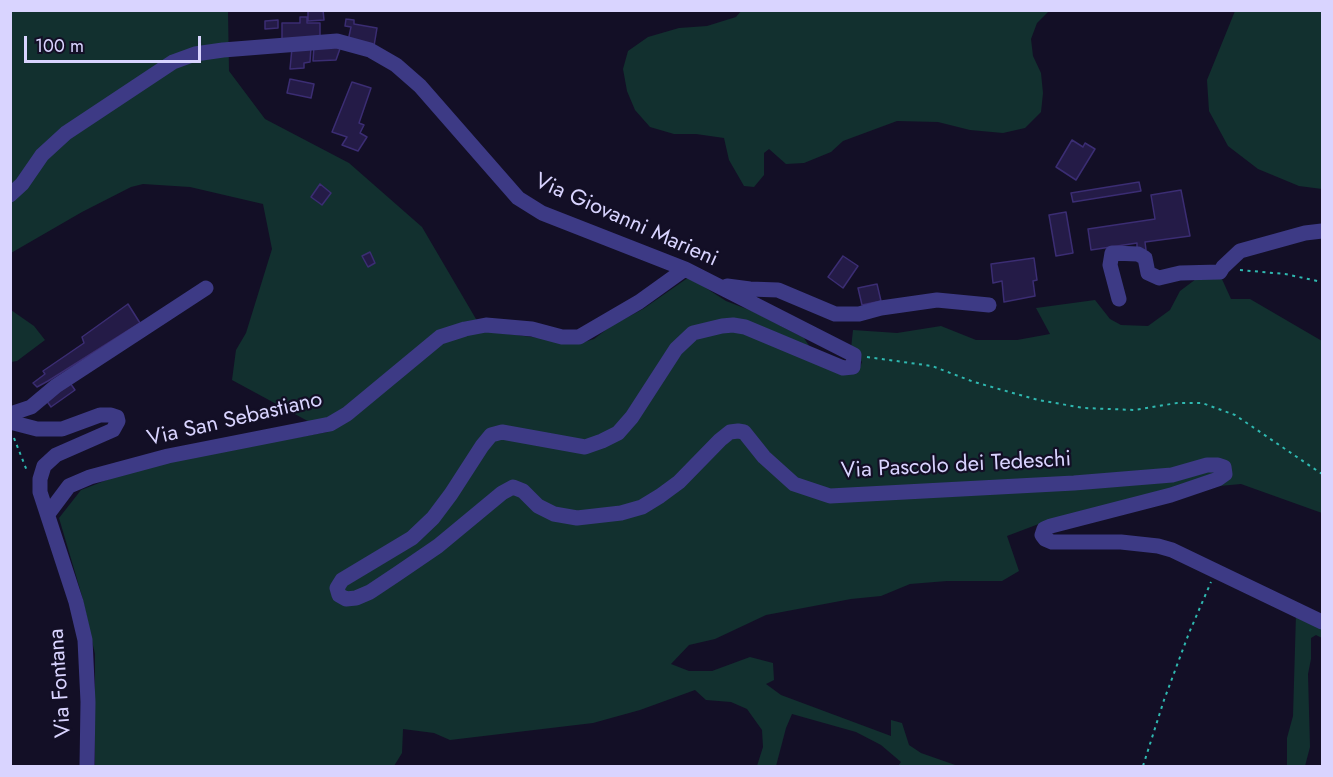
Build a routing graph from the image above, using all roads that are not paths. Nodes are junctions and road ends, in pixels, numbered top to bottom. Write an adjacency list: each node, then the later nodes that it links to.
1 (10, 195): 3 (street, Via Giovanni Marieni)
2 (1323, 231): 6 (street)
3 (686, 269): 4 (street, Via Giovanni Marieni); 12 (street, Via San Sebastiano)
4 (714, 284): 7 (street); 8 (street, Via Giovanni Marieni)
5 (206, 288): 9 (street)
6 (1119, 299)
7 (989, 305)
8 (854, 355): 13 (street, Via Pascolo dei Tedeschi)
9 (10, 414)
10 (10, 422): 11 (street, Via San Sebastiano)
11 (41, 495): 12 (street, Via Fontana)
12 (48, 514): 14 (street, Via Fontana)
13 (1323, 622)
14 (87, 766)

